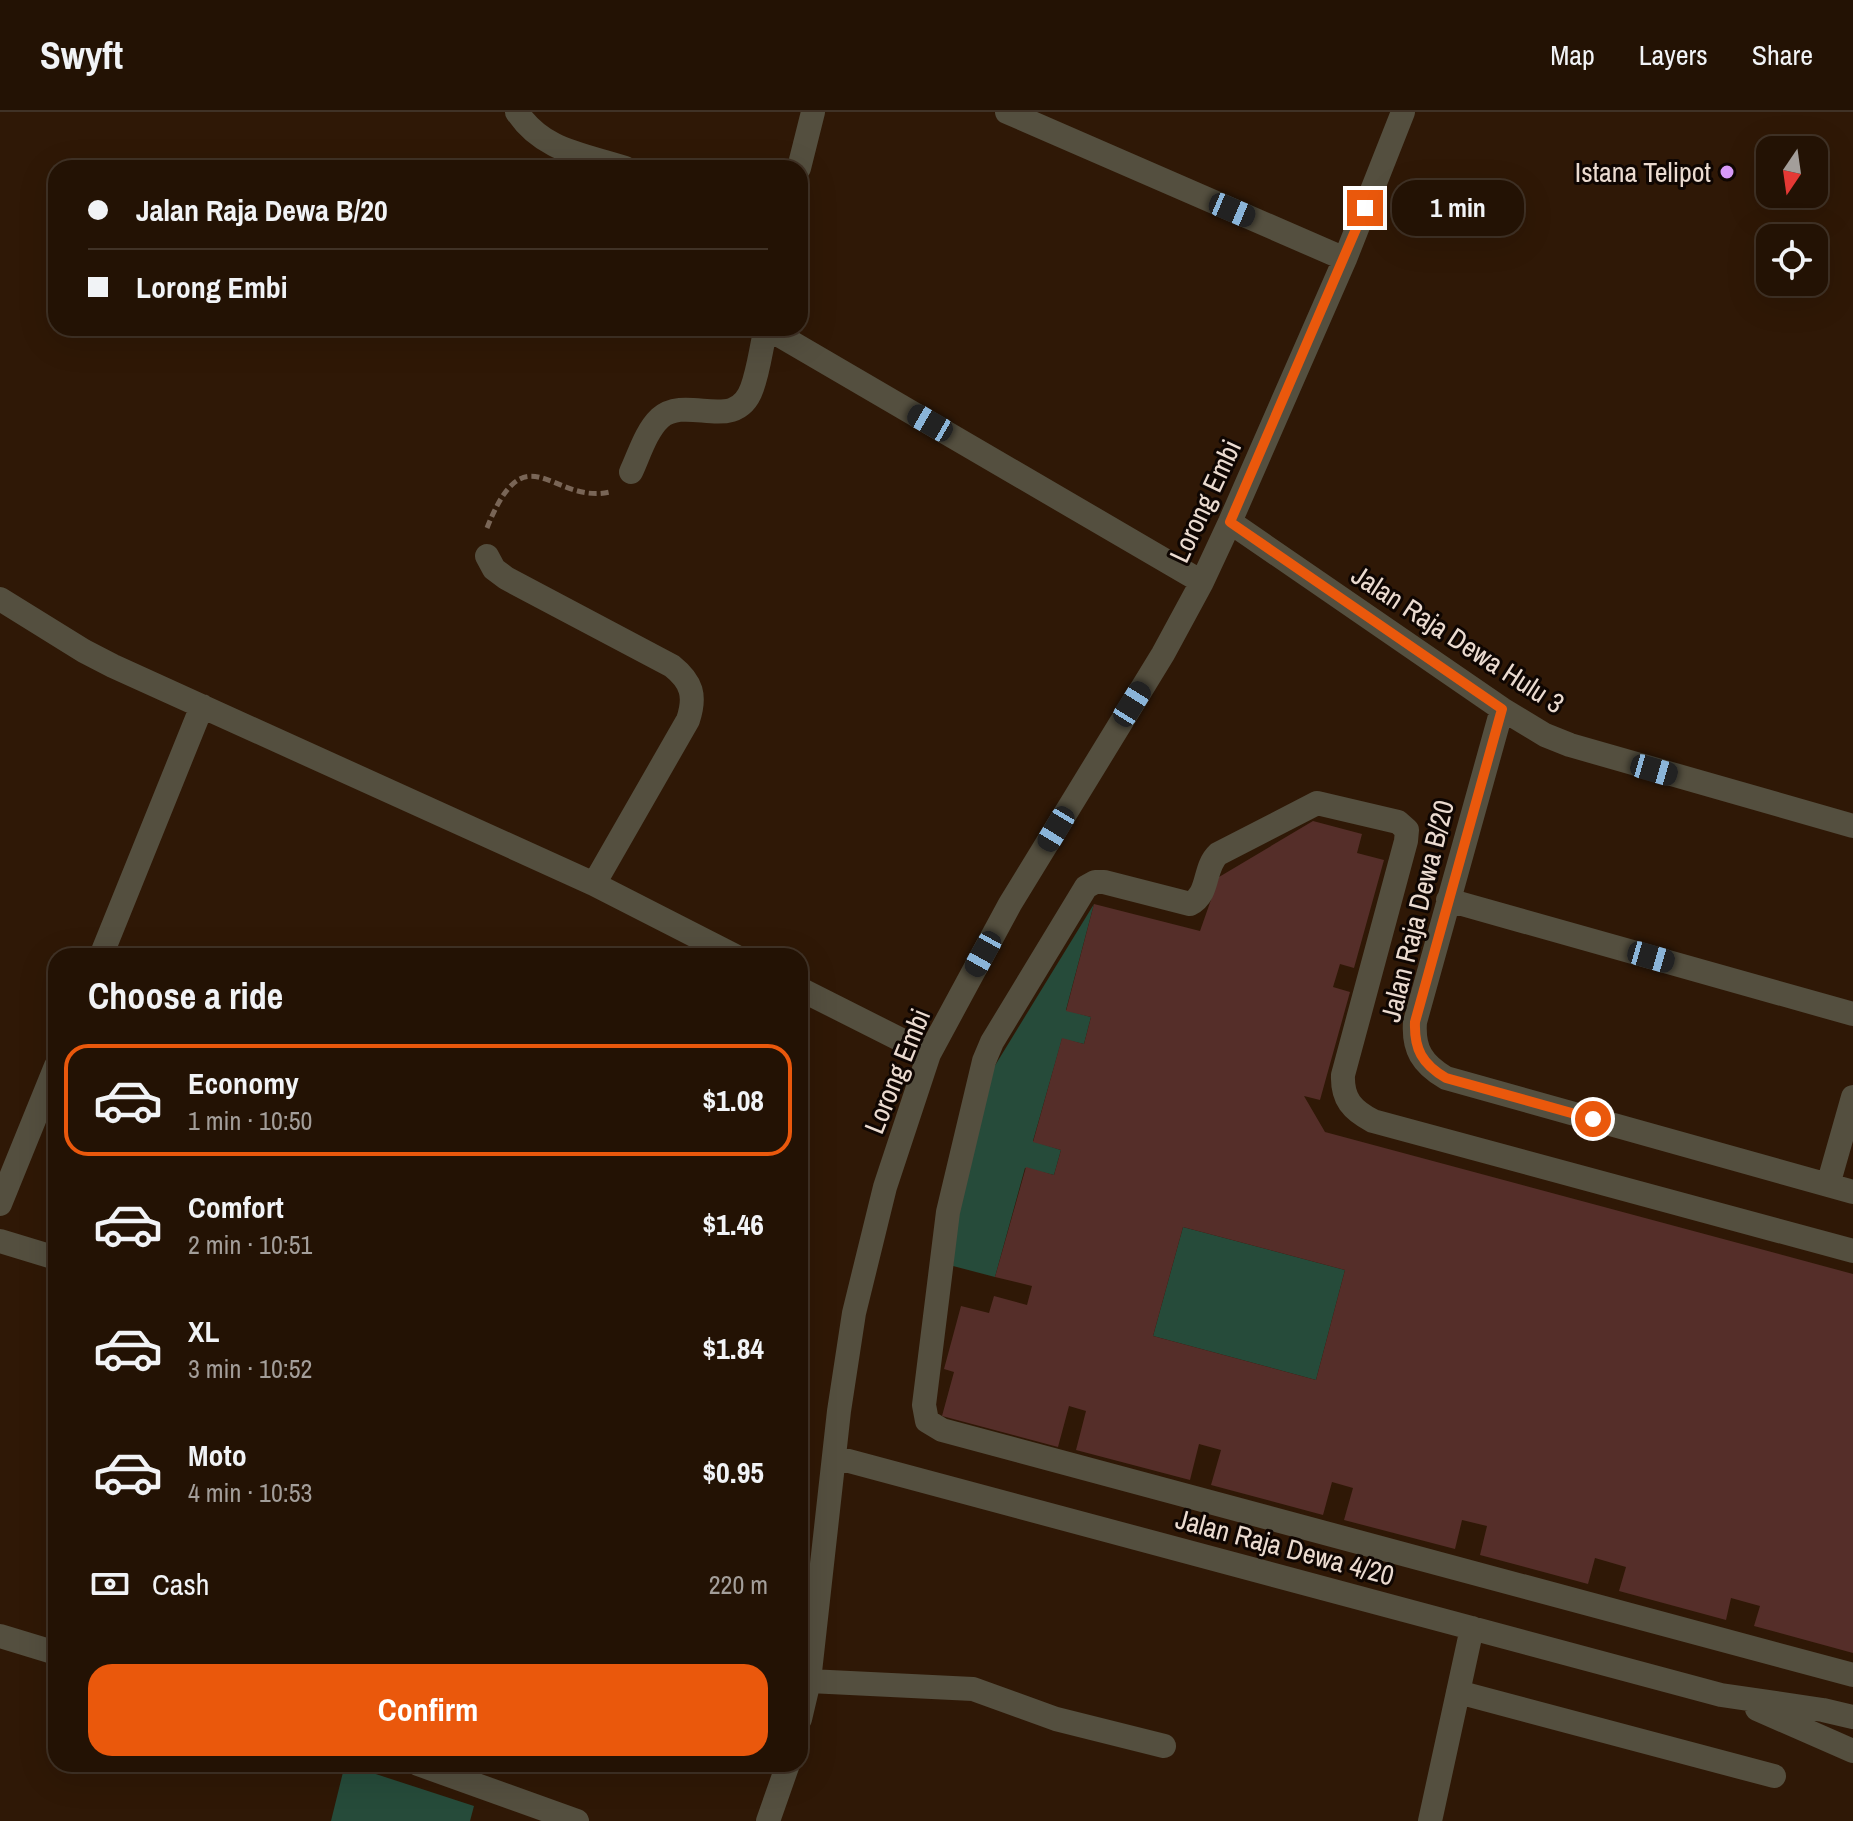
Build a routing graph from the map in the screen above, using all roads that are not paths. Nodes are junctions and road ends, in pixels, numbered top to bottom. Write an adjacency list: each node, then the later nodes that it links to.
1 (517, 112): 5 (street)
2 (813, 112): 6 (street)
3 (1007, 112): 7 (street)
4 (1403, 112): 7 (street, Lorong Embi)
5 (599, 160)
6 (801, 160)
7 (1345, 259): 11 (street, Lorong Embi)
8 (764, 336): 10 (street)
9 (780, 336): 13 (street)
10 (631, 472)
11 (1230, 522): 13 (street, Lorong Embi); 16 (street, Jalan Raja Dewa Hulu 3)
12 (487, 556): 18 (street)
13 (1202, 582): 24 (street, Lorong Embi)
14 (0, 599): 15 (street)
15 (202, 706): 18 (street); 20 (street)
16 (1502, 709): 17 (street, Jalan Raja Dewa Hulu 3); 19 (street, Jalan Raja Dewa B/20)
17 (1853, 826)
18 (594, 884): 21 (street)
19 (1448, 900): 23 (street); 27 (street, Jalan Raja Dewa B/20)
20 (104, 948)
21 (719, 948)
22 (808, 993): 24 (street)
23 (1853, 1014)
24 (929, 1054): 33 (street, Lorong Embi)
25 (48, 1086): 29 (street)
26 (1853, 1097): 27 (street)
27 (1828, 1185): 28 (street, Jalan Raja Dewa B/20)
28 (1853, 1192)
29 (0, 1204)
30 (0, 1241): 32 (street)
31 (1853, 1251): 37 (street)
32 (48, 1256)
33 (834, 1457): 34 (street, Jalan Raja Dewa 4/20); 38 (street, Lorong Embi)
34 (1472, 1628): 40 (street); 41 (street, Jalan Raja Dewa 4/20)
35 (0, 1636): 36 (street)
36 (48, 1651)
37 (1853, 1675)
38 (809, 1681): 39 (street, Lorong Embi); 43 (street)
39 (808, 1685)
40 (1458, 1692): 47 (street); 50 (street)
41 (1721, 1695): 42 (street, Jalan Raja Dewa 4/20); 44 (street, Jalan Raja Dewa 4/20)
42 (1853, 1717)
43 (1164, 1746)
44 (1853, 1751)
45 (440, 1772): 48 (street)
46 (785, 1772): 49 (street)
47 (1774, 1776)
48 (577, 1821)
49 (768, 1821)
50 (1430, 1821)

